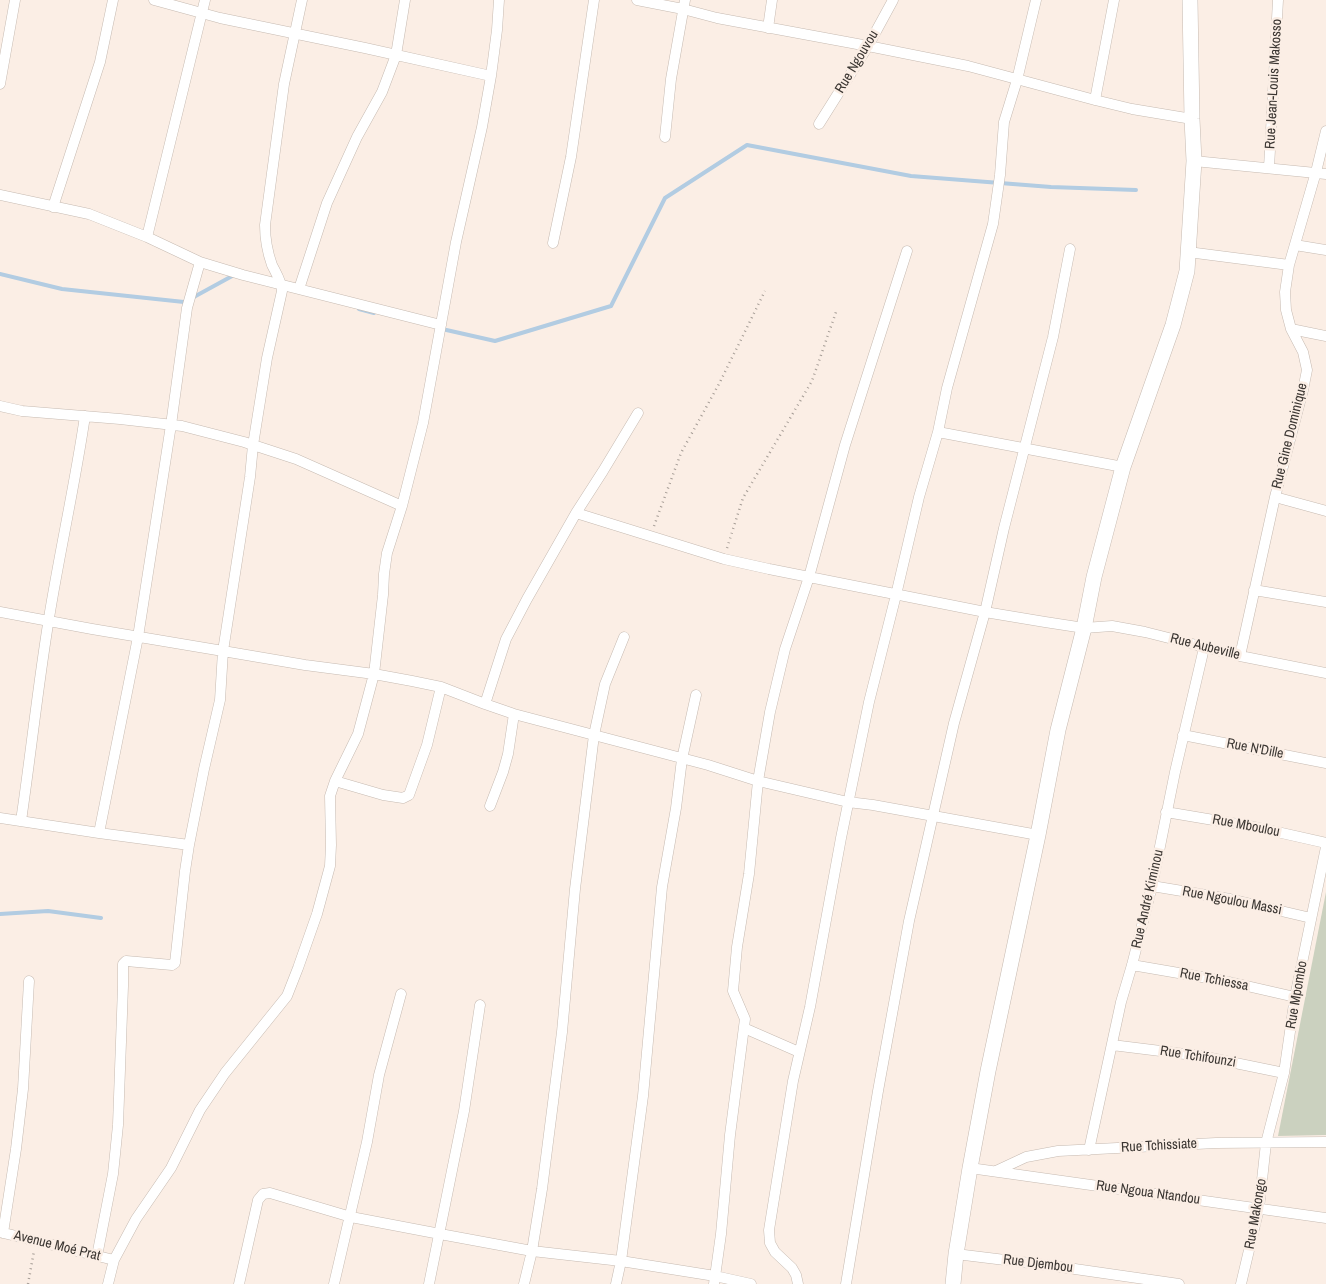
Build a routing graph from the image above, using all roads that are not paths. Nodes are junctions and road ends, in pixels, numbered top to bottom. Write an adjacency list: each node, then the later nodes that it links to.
1 (15, 0): 24 (street)
2 (113, 0): 34 (street)
3 (154, 0): 17 (street)
4 (204, 0): 17 (street)
5 (302, 0): 19 (street)
6 (405, 0): 21 (street)
7 (499, 0): 22 (street)
8 (594, 0): 36 (street)
9 (637, 0): 16 (street)
10 (772, 0): 18 (street)
11 (893, 0): 20 (street, Rue Ngouvou)
12 (1036, 0): 23 (street)
13 (1114, 0): 25 (street)
14 (1190, 0): 26 (street)
15 (1278, 0): 31 (street, Rue Jean-Louis Makosso)
16 (684, 4): 18 (street); 29 (street)
17 (201, 13): 19 (street); 35 (street)
18 (768, 28): 20 (street)
19 (295, 34): 21 (street); 44 (street)
20 (868, 46): 23 (street); 27 (street, Rue Ngouvou)
21 (396, 55): 22 (street); 45 (street)
22 (491, 76): 46 (street)
23 (1017, 80): 25 (street); 53 (street)
24 (0, 84)
25 (1095, 100): 26 (street)
26 (1192, 118): 30 (street)
27 (819, 124)
28 (1326, 131): 32 (street, Rue Gine Dominique)
29 (665, 137)
30 (1194, 161): 31 (street); 41 (street)
31 (1269, 168): 32 (street)
32 (1321, 173): 37 (street, Rue Gine Dominique)
33 (0, 195): 34 (street)
34 (53, 207): 35 (street)
35 (147, 236): 42 (street)
36 (553, 243)
37 (1295, 245): 39 (street); 43 (street, Rue Gine Dominique)
38 (1070, 249): 55 (street)
39 (1326, 250)
40 (907, 251): 61 (street)
41 (1188, 252): 43 (street); 56 (street)
42 (200, 262): 44 (street); 52 (street)
43 (1289, 265): 47 (street, Rue Gine Dominique)
44 (282, 285): 45 (street); 54 (street)
45 (299, 289): 46 (street)
46 (441, 325): 58 (street)
47 (1291, 329): 48 (street); 57 (street, Rue Gine Dominique)
48 (1326, 336)
49 (0, 406): 51 (street)
50 (638, 413): 60 (street)
51 (85, 416): 52 (street); 67 (street)
52 (171, 425): 54 (street); 69 (street)
53 (938, 432): 55 (street); 63 (street)
54 (253, 445): 58 (street); 72 (street)
55 (1024, 448): 56 (street); 66 (street)
56 (1124, 467): 68 (street)
57 (1275, 497): 59 (street); 62 (street, Rue Gine Dominique)
58 (402, 506): 75 (street)
59 (1326, 511)
60 (576, 513): 61 (street, Rue Aubeville); 78 (street)
61 (809, 577): 63 (street, Rue Aubeville); 85 (street)
62 (1254, 590): 64 (street); 73 (street, Rue Gine Dominique)
63 (896, 595): 66 (street, Rue Aubeville); 86 (street)
64 (1326, 602)
65 (0, 612): 67 (street)
66 (984, 612): 68 (street, Rue Aubeville); 89 (street)
67 (49, 621): 69 (street); 91 (street)
68 (1084, 628): 71 (street, Rue Aubeville); 93 (street)
69 (138, 637): 72 (street); 92 (street)
70 (624, 637): 80 (street)
71 (1204, 648): 73 (street, Rue Aubeville); 81 (street, Rue André Kiminou)
72 (223, 651): 75 (street); 94 (street)
73 (1240, 656): 74 (street, Rue Aubeville)
74 (1326, 673)
75 (374, 674): 76 (street); 84 (street)
76 (441, 687): 78 (street); 84 (street)
77 (696, 695): 82 (street)
78 (485, 704): 79 (street)
79 (514, 714): 80 (street); 87 (street)
80 (594, 735): 82 (street); 117 (street)
81 (1183, 735): 83 (street, Rue N'Dille); 88 (street, Rue André Kiminou)
82 (682, 759): 85 (street); 121 (street)
83 (1326, 763)
84 (335, 781): 120 (street)
85 (758, 781): 86 (street); 103 (street)
86 (848, 802): 89 (street); 105 (street)
87 (490, 806)
88 (1166, 812): 95 (street, Rue Mboulou); 96 (street, Rue André Kiminou)
89 (934, 816): 93 (street); 131 (street)
90 (0, 818): 91 (street)
91 (21, 821): 92 (street)
92 (99, 833): 94 (street)
93 (1038, 835): 110 (street)
94 (189, 845): 119 (street)
95 (1326, 845): 97 (street, Rue Mpombo)
96 (1152, 886): 97 (street, Rue Ngoulou Massi); 98 (street, Rue André Kiminou)
97 (1311, 918): 101 (street, Rue Mpombo)
98 (1132, 965): 101 (street, Rue Tchiessa); 104 (street, Rue André Kiminou)
99 (28, 981): 115 (street)
100 (401, 994): 113 (street)
101 (1295, 997): 106 (street, Rue Mpombo)
102 (480, 1004): 116 (street)
103 (744, 1028): 105 (street); 122 (street)
104 (1112, 1045): 106 (street, Rue Tchifounzi); 109 (street, Rue André Kiminou)
105 (799, 1052): 130 (street)
106 (1284, 1073): 108 (street, Rue Mpombo)
107 (1326, 1142): 108 (street, Rue Tchissiate)
108 (1266, 1143): 109 (street, Rue Tchissiate); 112 (street, Rue Makongo)
109 (1090, 1150): 111 (street, Rue Tchissiate)
110 (970, 1168): 111 (street, Rue Ngoua Ntandou); 118 (street)
111 (995, 1172): 112 (street, Rue Ngoua Ntandou)
112 (1259, 1208): 114 (street, Rue Ngoua Ntandou); 134 (street, Rue Makongo)
113 (351, 1217): 116 (street); 124 (street); 125 (street)
114 (1326, 1218)
115 (2, 1233): 119 (street, Avenue Moé Prat)
116 (440, 1234): 117 (street); 126 (street)
117 (532, 1251): 121 (street); 127 (street)
118 (956, 1254): 132 (street); 133 (street, Rue Djembou)
119 (97, 1256): 120 (street, Avenue Moé Prat)
120 (114, 1260): 123 (street)
121 (621, 1261): 122 (street); 128 (street)
122 (714, 1280): 129 (street)
123 (108, 1284)
124 (239, 1284)
125 (334, 1284)
126 (430, 1284)
127 (524, 1284)
128 (616, 1284)
129 (751, 1284)
130 (798, 1284)
131 (846, 1284)
132 (953, 1284)
133 (1179, 1284)
134 (1241, 1284)

